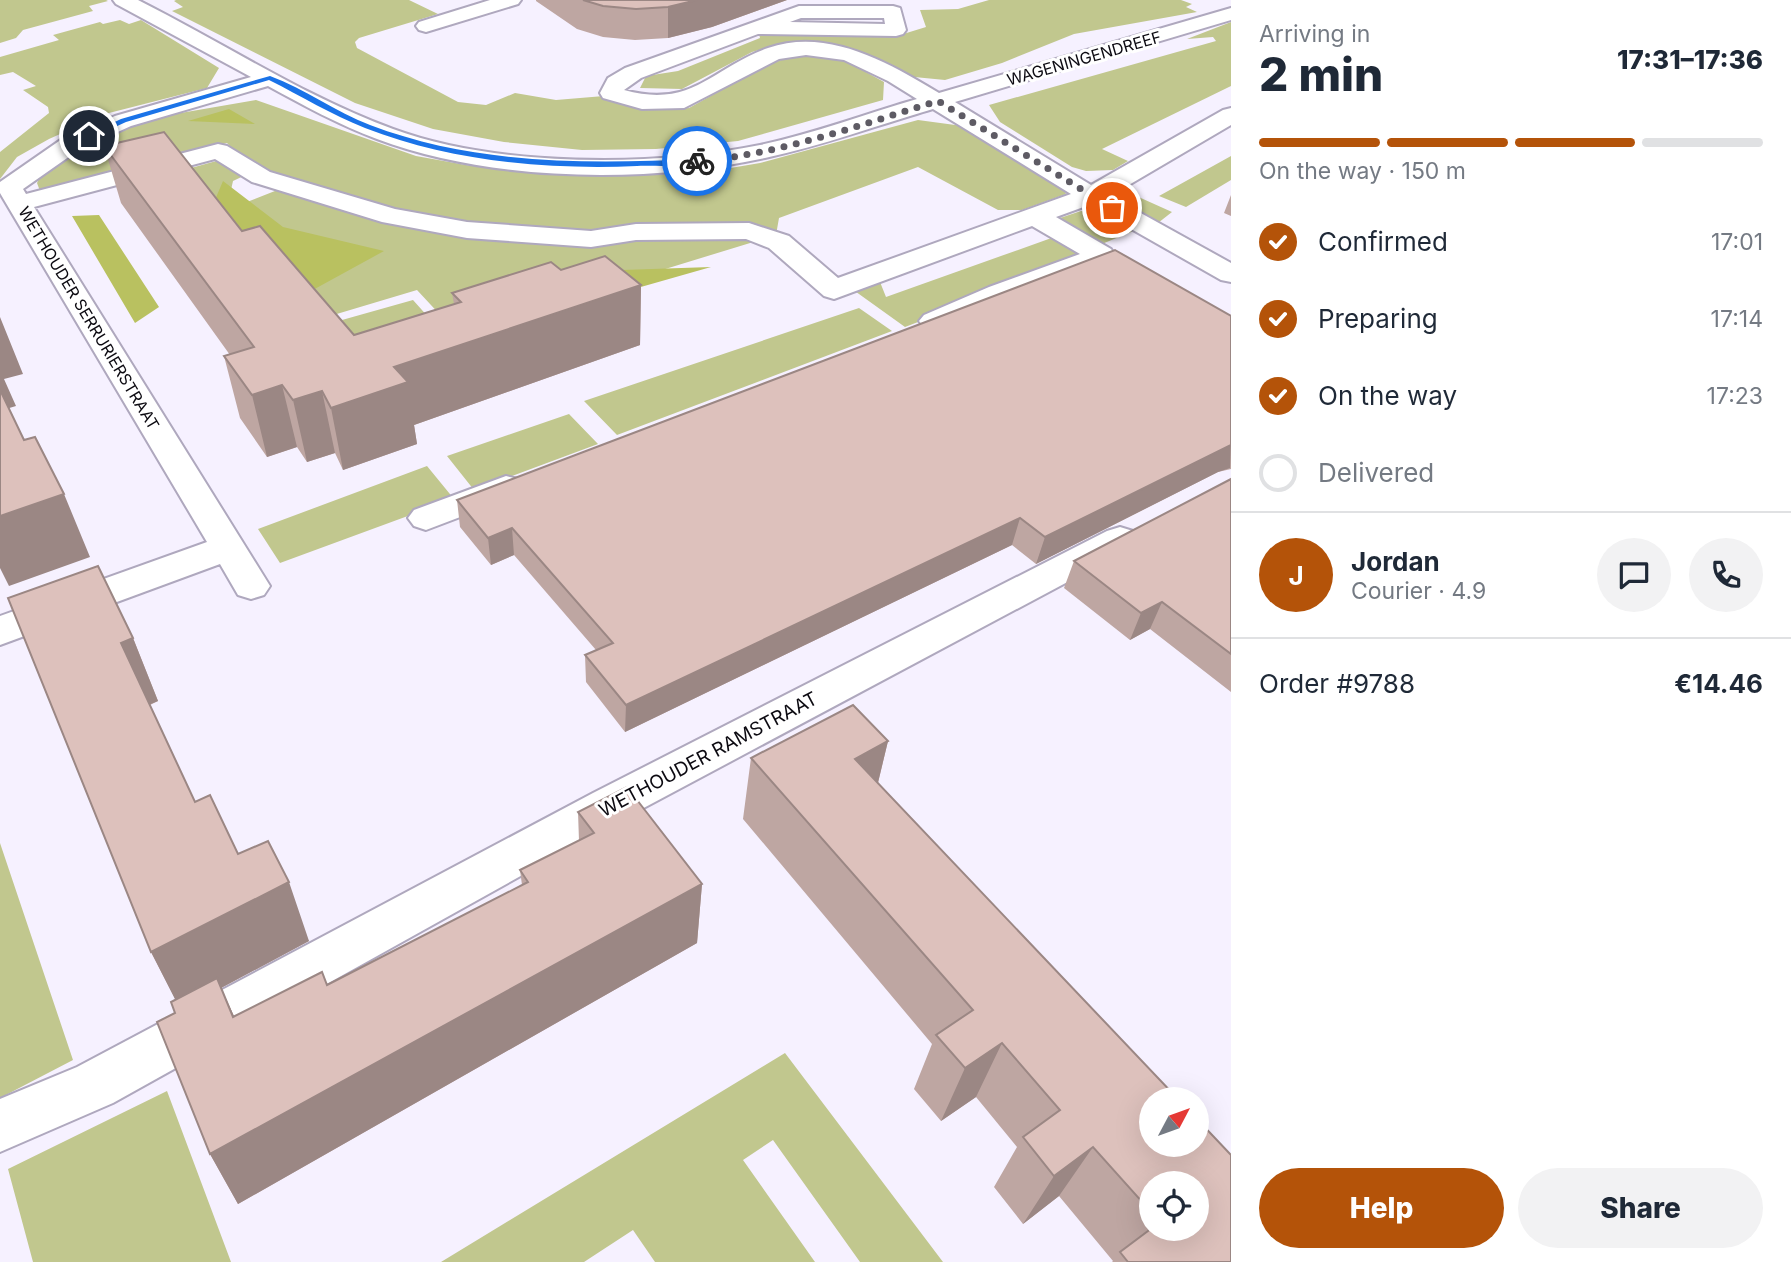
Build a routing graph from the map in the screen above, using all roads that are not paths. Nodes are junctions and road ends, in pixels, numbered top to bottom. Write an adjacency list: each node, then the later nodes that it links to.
1 (123, 0): 7 (street, WAGENINGENDREEF)
2 (511, 0): 5 (street)
3 (808, 5): 6 (street); 6 (street)
4 (1224, 17): 8 (street, WAGENINGENDREEF)
5 (426, 26)
6 (756, 27): 8 (street)
7 (270, 78): 8 (street, WAGENINGENDREEF); 11 (street, WETHOUDER SERRURIERSTRAAT)
8 (938, 101): 10 (street)
9 (1231, 116): 10 (street)
10 (1091, 196): 12 (street); 13 (street)
11 (20, 203): 12 (street); 20 (street, WETHOUDER SERRURIERSTRAAT)
12 (1035, 216): 14 (street)
13 (1155, 232): 14 (street); 15 (street)
14 (1101, 255): 16 (street)
15 (1231, 274)
16 (905, 333)
17 (530, 478): 18 (street)
18 (426, 518)
19 (1158, 520): 23 (street, WETHOUDER RAMSTRAAT)
20 (228, 548): 21 (street, WETHOUDER SERRURIERSTRAAT); 22 (street)
21 (251, 586)
22 (0, 631)
23 (0, 1126)

